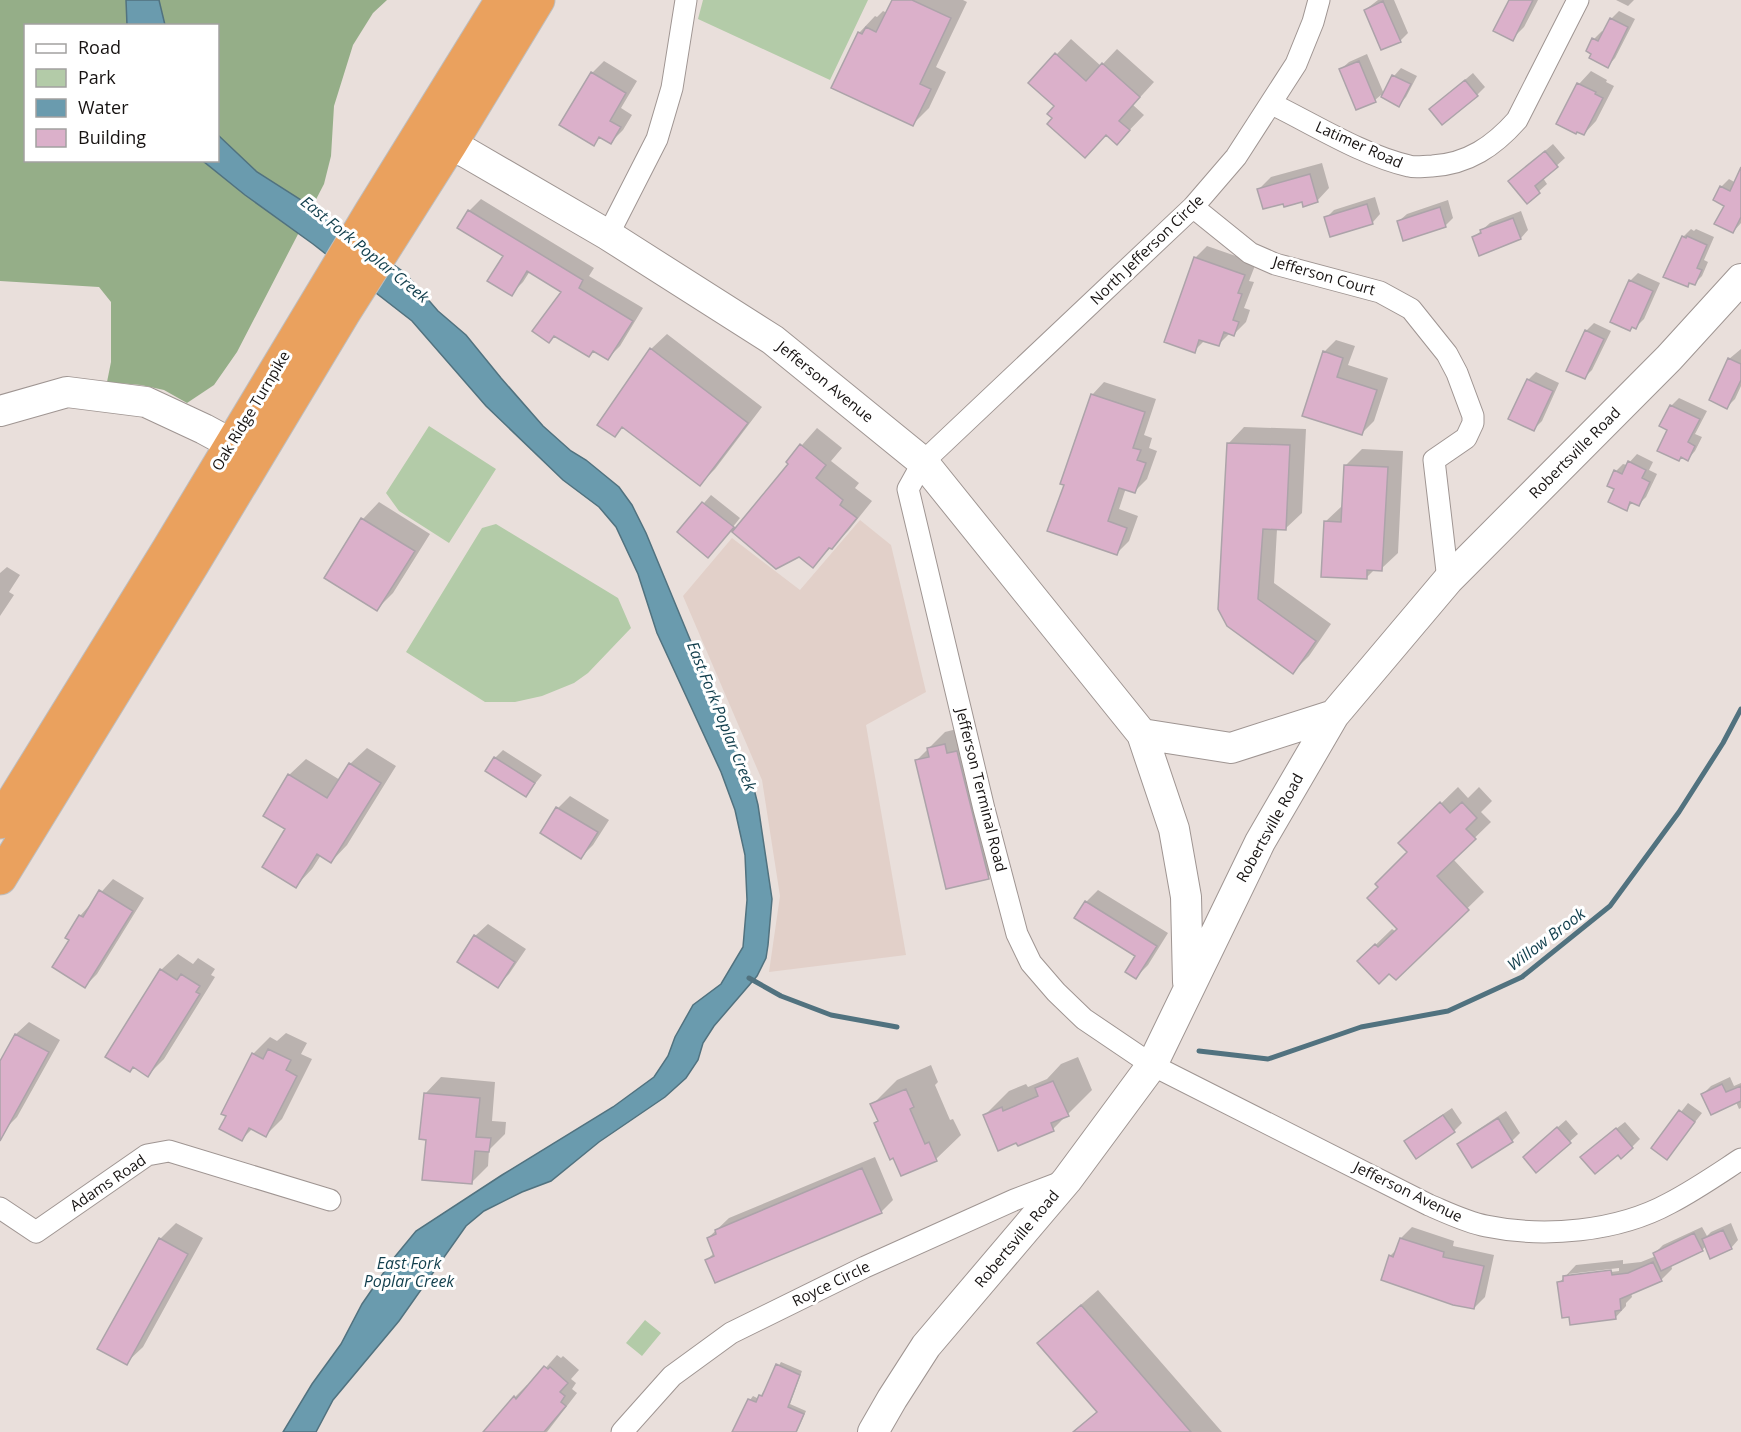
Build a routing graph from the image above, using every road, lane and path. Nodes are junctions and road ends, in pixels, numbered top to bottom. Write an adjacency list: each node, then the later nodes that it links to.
1 (502, 0): 7 (highway, Oak Ridge Turnpike)
2 (538, 0): 7 (highway, Oak Ridge Turnpike)
3 (687, 0): 9 (street)
4 (1319, 0): 6 (street, North Jefferson Circle)
5 (1578, 0): 6 (street, Latimer Road)
6 (1272, 104): 8 (street, North Jefferson Circle)
7 (436, 138): 9 (street, Jefferson Avenue); 12 (highway, Oak Ridge Turnpike)
8 (1193, 207): 13 (street, North Jefferson Circle); 14 (street, Jefferson Court)
9 (608, 234): 13 (street, Jefferson Avenue)
10 (1741, 279): 14 (street, Robertsville Road)
11 (0, 411): 12 (street)
12 (244, 451): 17 (highway, Oak Ridge Turnpike); 18 (highway)
13 (923, 462): 16 (street, Jefferson Avenue); 20 (street, Jefferson Terminal Road)
14 (1448, 580): 15 (street, Robertsville Road)
15 (1334, 715): 16 (street); 19 (street, Robertsville Road)
16 (1142, 734): 19 (street, Jefferson Avenue)
17 (0, 822)
18 (0, 878)
19 (1189, 987): 20 (street, Robertsville Road)
20 (1152, 1065): 21 (street, Jefferson Avenue); 22 (street, Robertsville Road)
21 (1741, 1159)
22 (1067, 1180): 25 (street, Royce Circle); 26 (street, Robertsville Road)
23 (330, 1200): 24 (street, Adams Road)
24 (0, 1208)
25 (622, 1432)
26 (873, 1432)

